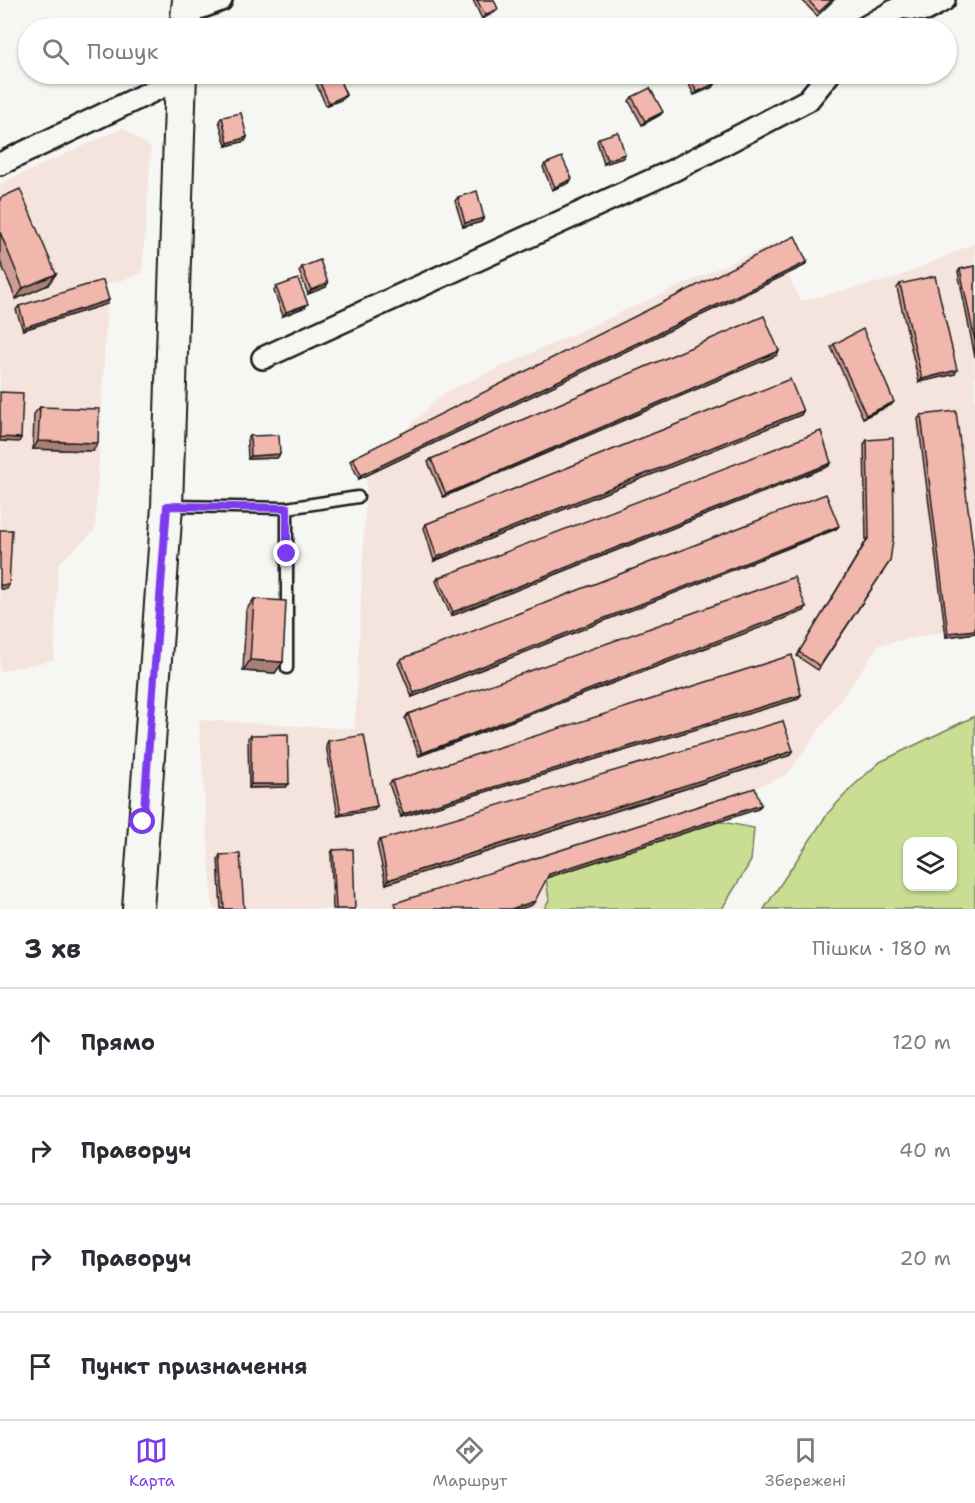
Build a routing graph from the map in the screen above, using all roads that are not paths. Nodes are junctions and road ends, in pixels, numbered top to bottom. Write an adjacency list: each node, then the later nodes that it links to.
1 (221, 0): 3 (street)
2 (944, 0): 4 (street)
3 (186, 14)
4 (882, 18)
5 (165, 84): 8 (street)
6 (181, 84): 11 (street)
7 (821, 84): 9 (street)
8 (0, 164)
9 (263, 358)
10 (358, 497): 12 (lane)
11 (167, 506): 12 (lane); 14 (street)
12 (287, 508): 13 (lane)
13 (287, 668)
14 (138, 909)

